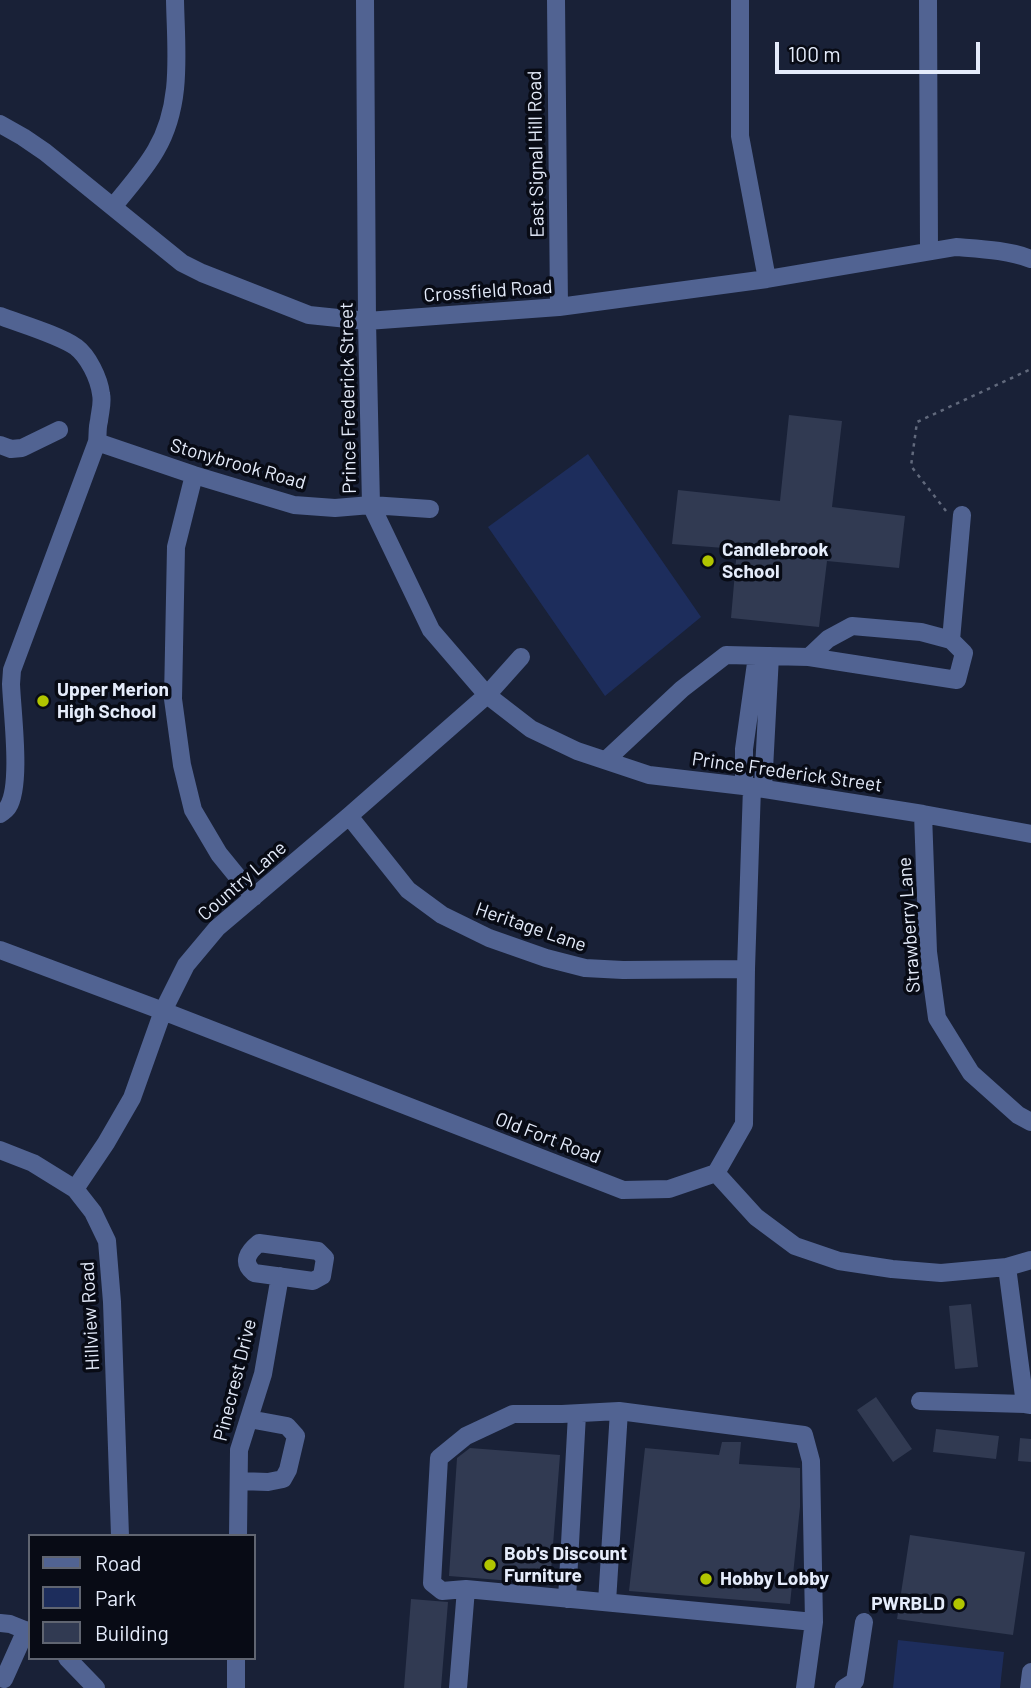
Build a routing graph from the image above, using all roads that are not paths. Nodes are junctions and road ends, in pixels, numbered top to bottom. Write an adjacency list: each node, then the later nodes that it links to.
1 (175, 0): 7 (street)
2 (365, 0): 13 (street, Prince Frederick Street)
3 (556, 0): 11 (street, East Signal Hill Road)
4 (740, 0): 10 (street)
5 (928, 0): 8 (street)
6 (0, 124): 7 (street, Crossfield Road)
7 (113, 207): 13 (street, Crossfield Road)
8 (929, 250): 9 (street, Crossfield Road); 10 (street, Crossfield Road)
9 (1031, 260)
10 (767, 279): 11 (street, Crossfield Road)
11 (559, 307): 13 (street, Crossfield Road)
12 (0, 316): 15 (street)
13 (367, 321): 18 (street, Prince Frederick Street)
14 (59, 430): 16 (street)
15 (97, 442): 17 (street, Stonybrook Road); 28 (street)
16 (0, 445)
17 (194, 475): 18 (street, Stonybrook Road); 32 (street)
18 (371, 505): 19 (street, Stonybrook Road); 25 (street, Prince Frederick Street)
19 (430, 509)
20 (962, 515): 21 (street)
21 (951, 640): 24 (street); 24 (street)
22 (764, 656): 24 (street); 26 (street); 27 (street)
23 (521, 657): 25 (street, Country Lane)
24 (809, 657)
25 (487, 695): 26 (street, Prince Frederick Street); 30 (street, Country Lane)
26 (606, 760): 27 (street, Prince Frederick Street)
27 (753, 787): 29 (street, Prince Frederick Street); 34 (street)
28 (0, 814)
29 (923, 814): 31 (street, Prince Frederick Street); 36 (street, Strawberry Lane)
30 (349, 816): 32 (street, Country Lane); 34 (street, Heritage Lane)
31 (1031, 834)
32 (254, 897): 35 (street, Country Lane)
33 (0, 950): 35 (street, Old Fort Road)
34 (746, 969): 38 (street)
35 (163, 1010): 38 (street, Old Fort Road); 39 (street, Country Lane)
36 (1031, 1122)
37 (0, 1150): 39 (street, Hillview Road)
38 (716, 1173): 41 (street)
39 (75, 1189): 50 (street, Hillview Road)
40 (1031, 1260): 41 (street)
41 (1007, 1267): 43 (street)
42 (280, 1276): 48 (street, Pinecrest Drive)
43 (1024, 1344): 45 (street)
44 (920, 1401): 45 (street)
45 (1028, 1405)
46 (619, 1411): 47 (street); 54 (street); 55 (street)
47 (577, 1414): 52 (street); 53 (street)
48 (249, 1419): 49 (street, Pinecrest Drive); 49 (street)
49 (239, 1481): 51 (street, Pinecrest Drive)
50 (120, 1534)
51 (238, 1534)
52 (466, 1589): 53 (street); 65 (street)
53 (567, 1599): 54 (street)
54 (607, 1602): 55 (street)
55 (814, 1622): 66 (street)
56 (864, 1622): 67 (street)
57 (0, 1623): 58 (street)
58 (28, 1631): 62 (street)
59 (74, 1660): 63 (street)
60 (236, 1660): 64 (street)
61 (1031, 1672): 68 (street)
62 (4, 1679)
63 (96, 1688)
64 (236, 1688)
65 (458, 1688)
66 (805, 1688)
67 (844, 1688)
68 (1029, 1688)

